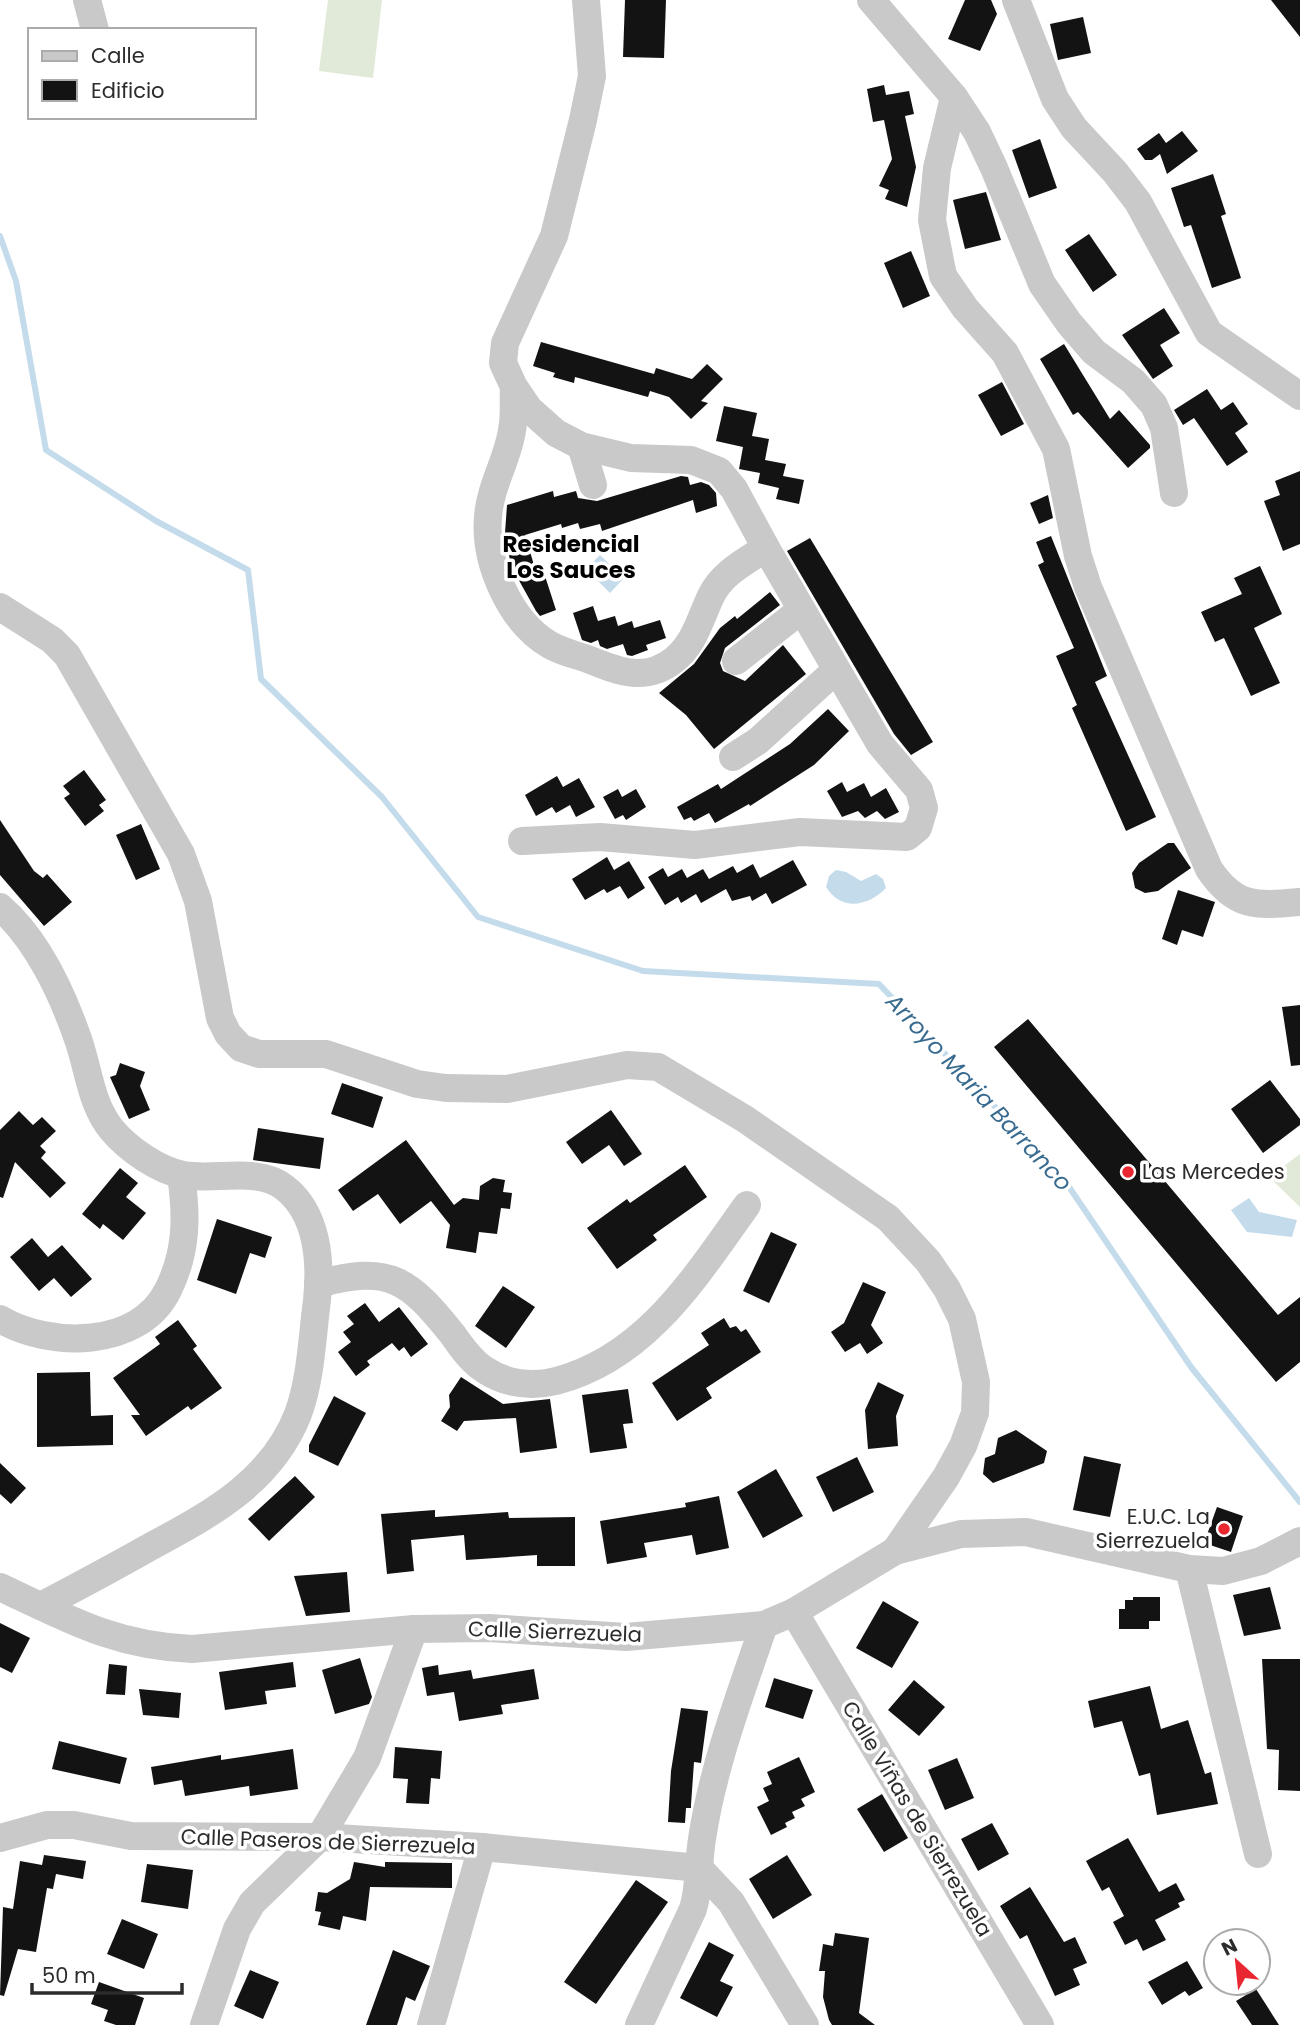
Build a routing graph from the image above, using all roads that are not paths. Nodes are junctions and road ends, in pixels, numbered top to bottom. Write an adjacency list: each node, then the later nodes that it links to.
1 (87, 0): 5 (street)
2 (586, 0): 7 (street)
3 (871, 0): 6 (street)
4 (1016, 0): 8 (street)
5 (94, 28)
6 (954, 97): 11 (street); 19 (street)
7 (514, 387): 9 (street); 12 (street)
8 (1300, 396)
9 (581, 446): 10 (street); 12 (street)
10 (593, 485)
11 (1174, 493)
12 (766, 548): 14 (street)
13 (0, 607): 26 (street)
14 (800, 610): 15 (street); 16 (street)
15 (736, 661)
16 (836, 670): 17 (street); 18 (street)
17 (733, 757)
18 (522, 841)
19 (1300, 902)
20 (0, 907): 21 (street)
21 (181, 1175): 23 (street); 24 (street)
22 (747, 1205): 23 (street)
23 (318, 1284): 29 (street)
24 (0, 1319)
25 (1300, 1541): 27 (street, Calle Sierrezuela)
26 (895, 1551): 27 (street, Calle Sierrezuela); 30 (street, Calle Sierrezuela)
27 (1189, 1569): 36 (street)
28 (0, 1587): 29 (street, Calle Sierrezuela)
29 (41, 1606): 32 (street, Calle Sierrezuela)
30 (794, 1612): 31 (street, Calle Sierrezuela); 42 (street, Calle Viñas de Sierrezuela)
31 (764, 1625): 32 (street, Calle Sierrezuela); 37 (street)
32 (414, 1629): 33 (street)
33 (320, 1837): 34 (street, Calle Paseros de Sierrezuela); 35 (street, Calle Paseros de Sierrezuela); 38 (street)
34 (0, 1839)
35 (482, 1847): 37 (street, Calle Paseros de Sierrezuela); 39 (street)
36 (1258, 1854)
37 (699, 1868): 40 (street); 41 (street)
38 (204, 2025)
39 (431, 2025)
40 (639, 2025)
41 (805, 2025)
42 (1040, 2025)

